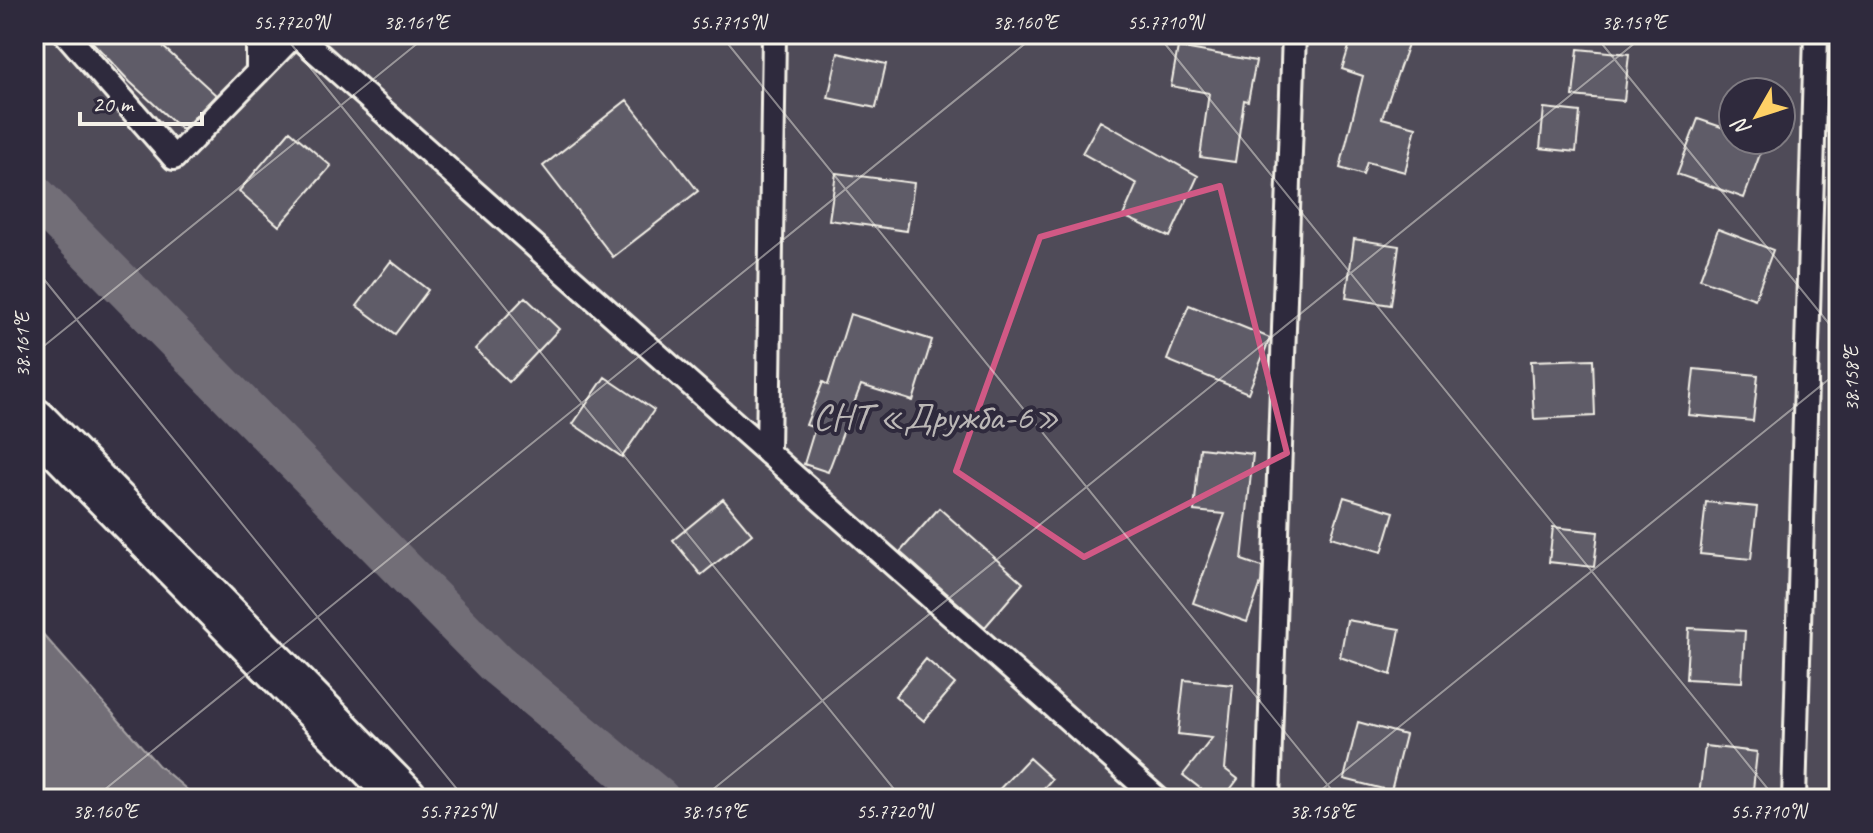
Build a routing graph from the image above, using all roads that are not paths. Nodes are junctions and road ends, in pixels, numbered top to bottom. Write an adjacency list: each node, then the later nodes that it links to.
1 (66, 34): 7 (lane)
2 (258, 34): 7 (lane)
3 (296, 34): 7 (lane); 9 (lane)
4 (774, 34): 9 (lane)
5 (1294, 34): 12 (lane)
6 (1816, 34): 13 (lane)
7 (258, 72)
8 (34, 421): 10 (street)
9 (768, 453): 11 (lane)
10 (405, 799)
11 (1158, 799)
12 (1268, 799)
13 (1794, 799)

